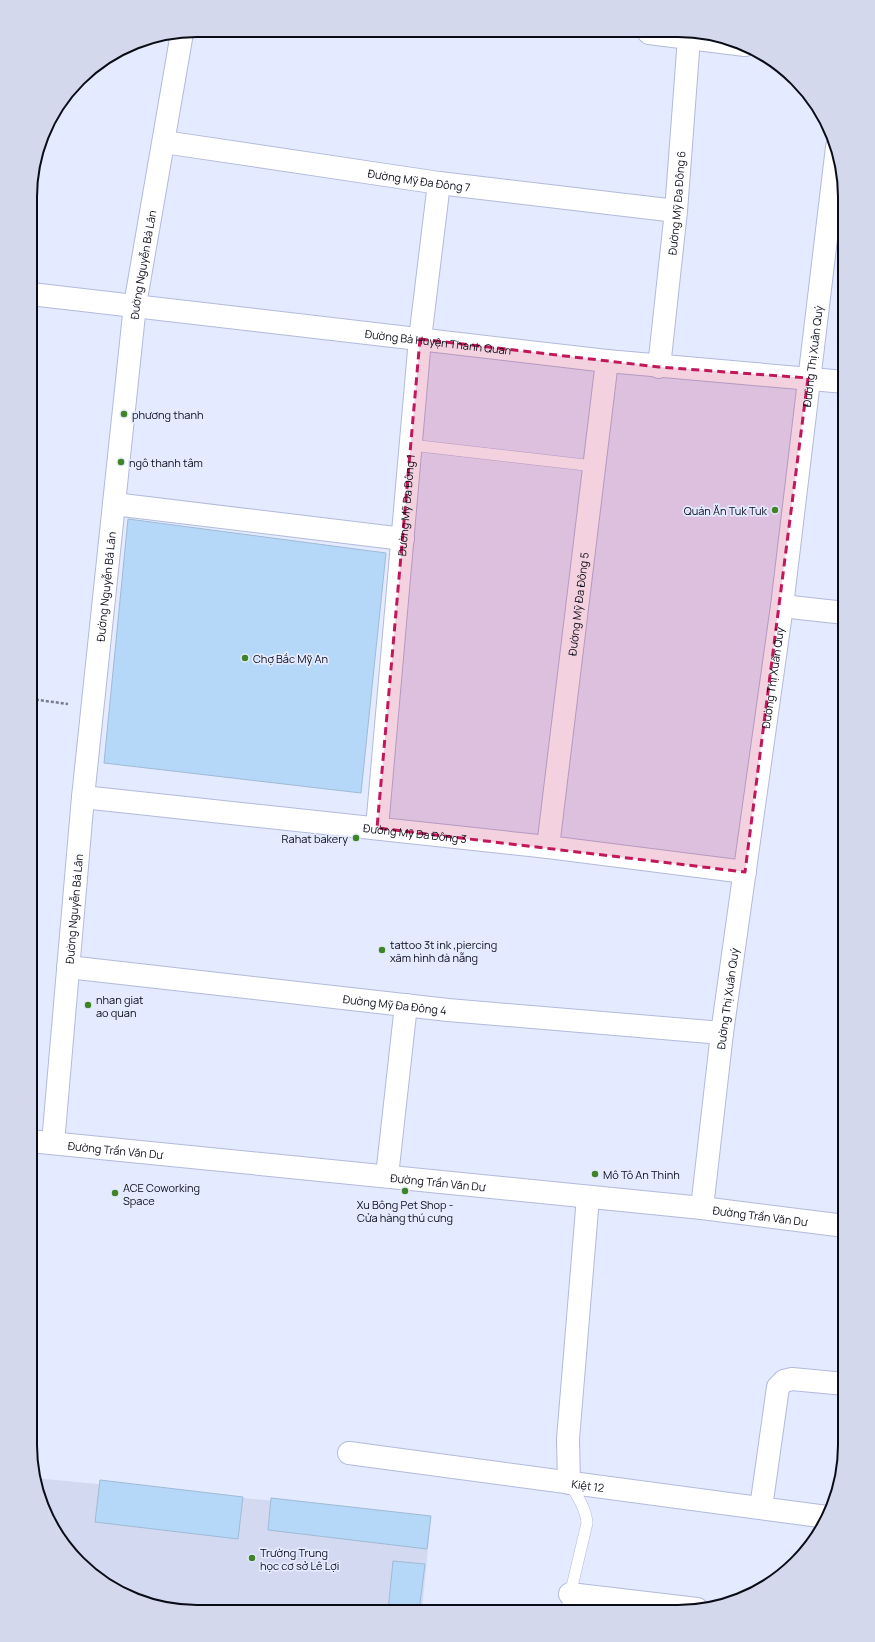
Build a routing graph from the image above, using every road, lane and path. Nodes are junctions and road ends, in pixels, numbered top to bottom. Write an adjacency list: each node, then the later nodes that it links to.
1 (681, 37): 3 (street)
2 (181, 38): 5 (street, Đường Nguyễn Bá Lân)
3 (689, 38): 4 (street); 8 (street, Đường Mỹ Đa Đông 6)
4 (716, 41)
5 (164, 142): 7 (street, Đường Mỹ Đa Đông 7); 10 (street, Đường Nguyễn Bá Lân)
6 (835, 164): 14 (street, Đường Thị Xuân Quý)
7 (439, 183): 8 (street, Đường Mỹ Đa Đông 7); 11 (street, Đường Mỹ Đa Đông 1)
8 (676, 211): 13 (street, Đường Mỹ Đa Đông 6)
9 (37, 295): 10 (street, Đường Bà Huyện Thanh Quan)
10 (135, 305): 11 (street, Đường Bà Huyện Thanh Quan); 18 (street, Đường Nguyễn Bá Lân)
11 (420, 339): 12 (street, Đường Bà Huyện Thanh Quan); 16 (street, Đường Mỹ Đa Đông 1)
12 (607, 361): 13 (street, Đường Bà Huyện Thanh Quan); 17 (street, Đường Mỹ Đa Đông 5)
13 (659, 367): 14 (street, Đường Bà Huyện Thanh Quan)
14 (808, 378): 15 (street, Đường Bà Huyện Thanh Quan); 20 (street, Đường Thị Xuân Quý)
15 (838, 381)
16 (411, 445): 17 (lane); 19 (street, Đường Mỹ Đa Đông 1)
17 (594, 466): 26 (street, Đường Mỹ Đa Đông 5)
18 (114, 504): 19 (street); 23 (street, Đường Nguyễn Bá Lân)
19 (403, 539): 25 (street, Đường Mỹ Đa Đông 1)
20 (782, 606): 21 (street); 27 (street, Đường Thị Xuân Quý)
21 (838, 612)
22 (37, 700): 23 (path)
23 (93, 707): 24 (street, Đường Nguyễn Bá Lân)
24 (83, 797): 25 (street, Đường Mỹ Đa Đông 3); 28 (street, Đường Nguyễn Bá Lân)
25 (377, 828): 26 (street, Đường Mỹ Đa Đông 3)
26 (548, 846): 27 (street, Đường Mỹ Đa Đông 3)
27 (746, 872): 30 (street, Đường Thị Xuân Quý)
28 (68, 966): 29 (street, Đường Mỹ Đa Đông 4); 32 (street, Đường Nguyễn Bá Lân)
29 (406, 1005): 30 (street, Đường Mỹ Đa Đông 4); 33 (street)
30 (722, 1033): 35 (street, Đường Thị Xuân Quý)
31 (37, 1142): 32 (street, Đường Trần Văn Dư)
32 (53, 1143): 33 (street, Đường Trần Văn Dư)
33 (387, 1176): 34 (street, Đường Trần Văn Dư)
34 (588, 1197): 35 (street, Đường Trần Văn Dư); 39 (street)
35 (702, 1208): 36 (street, Đường Trần Văn Dư)
36 (838, 1225)
37 (838, 1383): 40 (street)
38 (349, 1453): 39 (street, Kiệt 12)
39 (569, 1483): 40 (street, Kiệt 12); 42 (lane)
40 (760, 1508): 41 (street, Kiệt 12)
41 (821, 1516)
42 (568, 1603): 43 (street)
43 (611, 1605)

